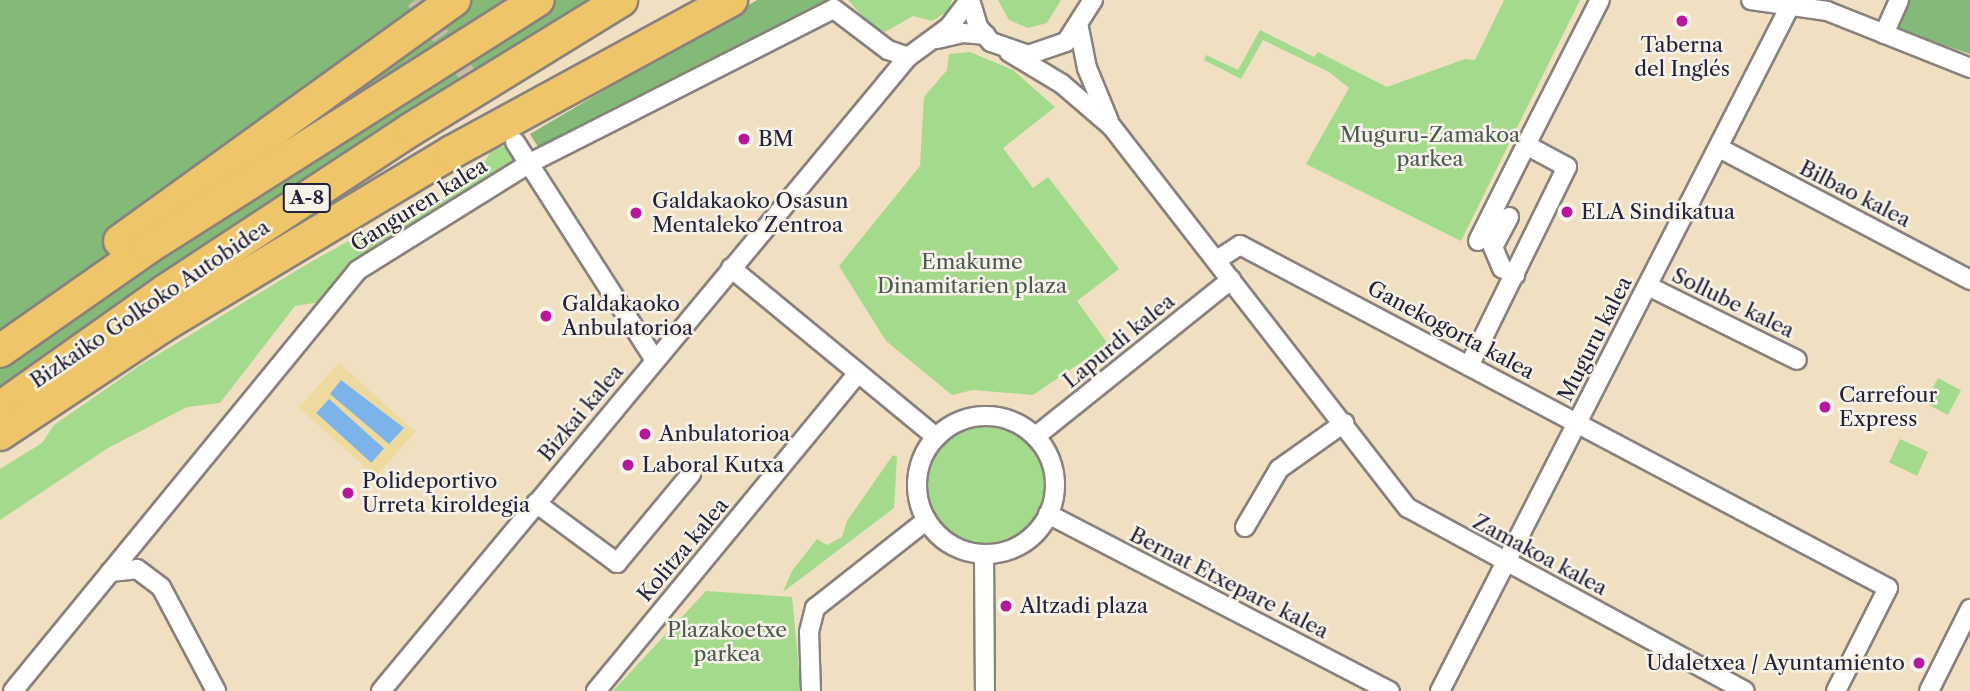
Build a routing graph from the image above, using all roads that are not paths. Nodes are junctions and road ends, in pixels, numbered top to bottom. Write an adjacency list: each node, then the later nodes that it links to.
1 (454, 0): 31 (highway)
2 (538, 0): 32 (highway, A-8)
3 (621, 0): 37 (highway, Bizkaiko Golkoko Autobidea / A-8)
4 (731, 0): 40 (highway)
5 (970, 0): 13 (street, Bizkai kalea); 14 (street, Bizkai kalea)
6 (1601, 0): 20 (street)
7 (1751, 0): 10 (street)
8 (1899, 0): 12 (street)
9 (1089, 3): 11 (street)
10 (1789, 8): 12 (street); 21 (street, Muguru kalea)
11 (1079, 28): 15 (street); 18 (street, Zamakoa kalea)
12 (1884, 34): 17 (street)
13 (986, 35): 14 (street, Bizkai kalea); 15 (street)
14 (931, 42): 16 (street, Bizkai kalea)
15 (1009, 51): 18 (street, Zamakoa kalea)
16 (908, 57): 22 (street, Ganguren kalea); 26 (street, Bizkai kalea)
17 (1970, 68)
18 (1112, 127): 25 (street, Zamakoa kalea)
19 (515, 142): 22 (street)
20 (1526, 145): 24 (street); 27 (street)
21 (1718, 149): 29 (street, Bilbao kalea); 30 (street, Muguru kalea)
22 (528, 164): 33 (street); 50 (street, Ganguren kalea)
23 (1509, 217): 27 (street)
24 (1478, 241)
25 (1216, 260): 28 (street, Zamakoa kalea); 35 (street, Ganekogorta kalea)
26 (731, 268): 33 (street, Bizkai kalea); 36 (street)
27 (1515, 275): 35 (street)
28 (1231, 280): 39 (street, Zamakoa kalea); 41 (street, Lapurdi kalea)
29 (1970, 280)
30 (1648, 286): 34 (street, Sollube kalea); 38 (street, Muguru kalea)
31 (0, 330)
32 (0, 351)
33 (655, 360): 44 (street, Bizkai kalea)
34 (1797, 360)
35 (1469, 366): 38 (street, Ganekogorta kalea)
36 (858, 373): 42 (street); 56 (street, Kolitza kalea)
37 (0, 408)
38 (1578, 421): 49 (street, Muguru kalea); 62 (street, Ganekogorta kalea)
39 (1344, 423): 47 (street); 49 (street, Zamakoa kalea)
40 (0, 433)
41 (1036, 436): 42 (street); 45 (street)
42 (936, 438): 46 (street)
43 (691, 474): 44 (street, Kolitza kalea)
44 (536, 503): 55 (street, Bizkai kalea)
45 (1048, 514): 48 (street); 59 (street, Bernat Etxepare kalea)
46 (927, 520): 48 (street); 57 (street)
47 (1245, 527)
48 (984, 554): 58 (street)
49 (1506, 563): 60 (street, Muguru kalea); 61 (street, Zamakoa kalea)
50 (110, 572): 53 (street, Ganguren kalea); 54 (street)
51 (1970, 609): 52 (street)
52 (1966, 627): 63 (street)
53 (13, 691)
54 (216, 691)
55 (381, 691)
56 (596, 691)
57 (811, 691)
58 (985, 691)
59 (1390, 691)
60 (1440, 691)
61 (1745, 691)
62 (1836, 691)
63 (1929, 691)

